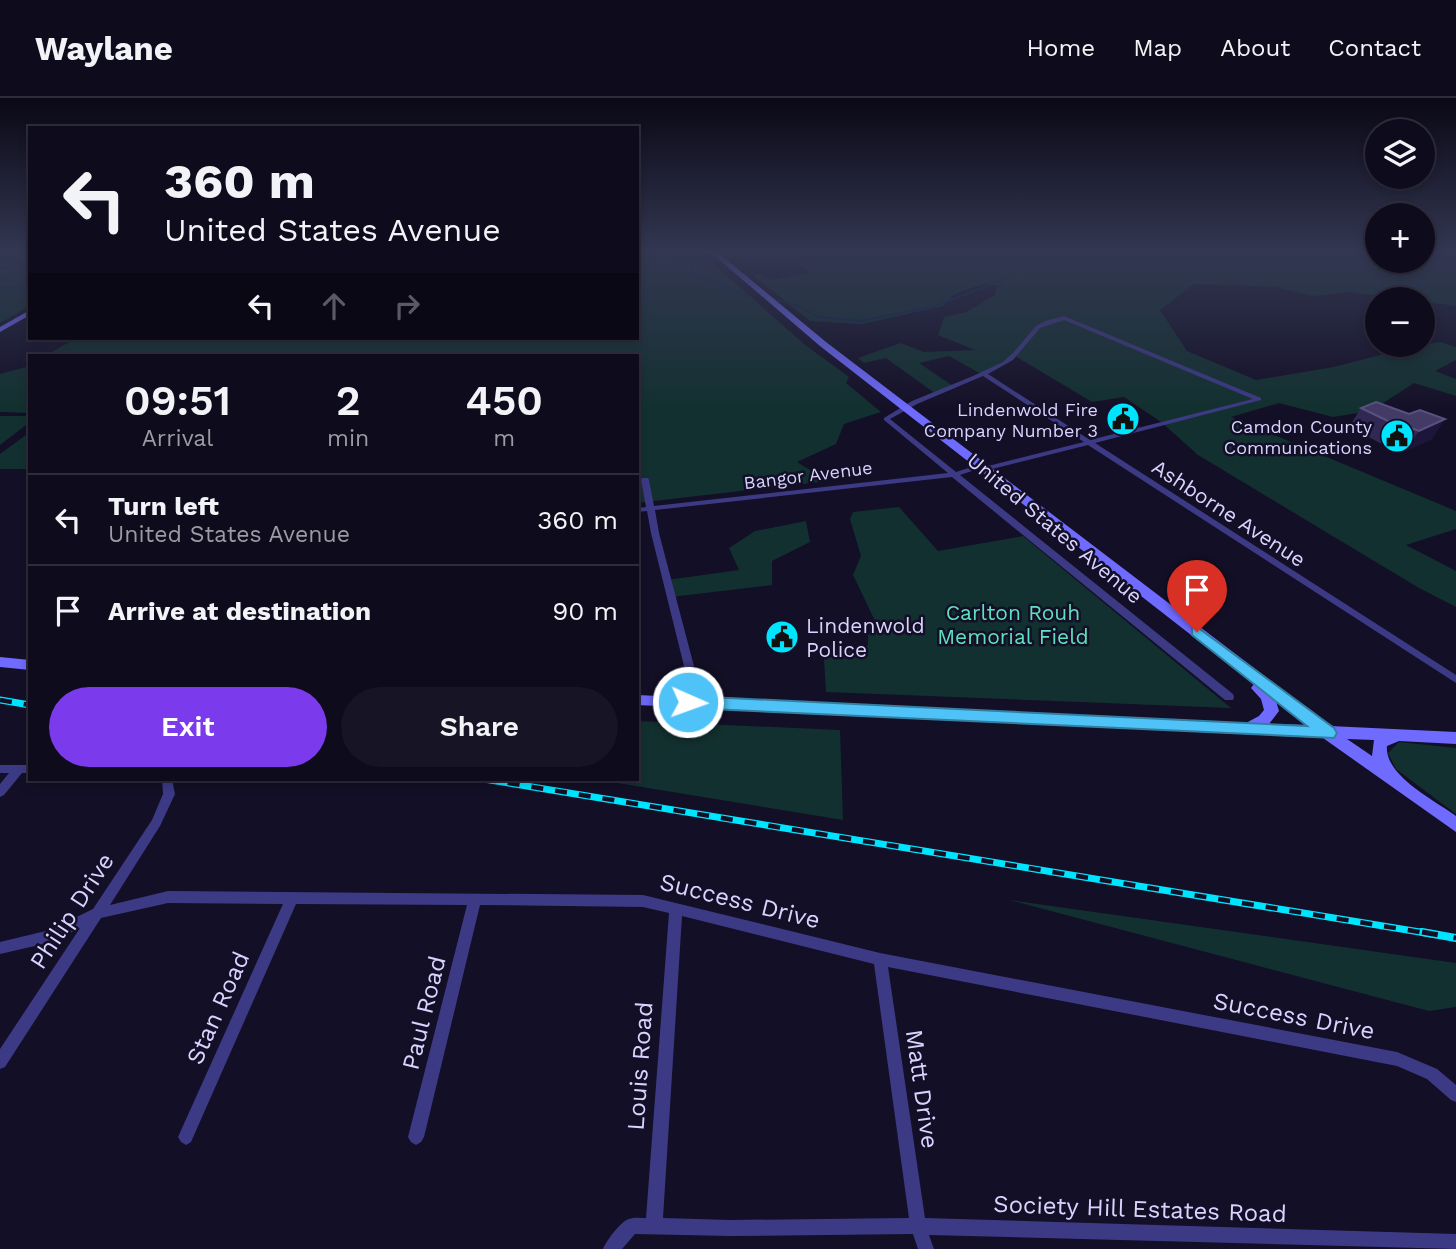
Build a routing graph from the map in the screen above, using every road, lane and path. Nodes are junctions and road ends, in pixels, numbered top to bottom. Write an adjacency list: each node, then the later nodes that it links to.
1 (775, 305): 5 (street, United States Avenue)
2 (28, 313): 3 (street)
3 (0, 330)
4 (985, 374): 5 (street); 6 (street, Ashborne Avenue); 6 (street, Bangor Avenue)
5 (903, 406): 7 (street, United States Avenue); 8 (street, United States Avenue)
6 (1087, 441): 7 (street, Bangor Avenue); 15 (street, Ashborne Avenue)
7 (983, 467): 8 (street, Bangor Avenue); 12 (street, United States Avenue)
8 (956, 474): 11 (street, Bangor Avenue); 16 (street, United States Avenue)
9 (645, 480): 11 (street)
10 (639, 509): 11 (street, Bangor Avenue)
11 (650, 509): 18 (street)
12 (1218, 648): 19 (street); 20 (street, United States Avenue)
13 (0, 662): 14 (street)
14 (28, 665)
15 (1456, 680)
16 (1229, 697)
17 (639, 700): 18 (street)
18 (688, 702): 19 (street)
19 (1249, 728): 20 (street)
20 (1328, 733): 21 (street); 26 (street, United States Avenue)
21 (1396, 736): 22 (street); 26 (street)
22 (1456, 738)
23 (0, 769): 24 (street)
24 (24, 769): 27 (street)
25 (167, 781): 32 (street, Philip Drive)
26 (1403, 787): 28 (street, United States Avenue)
27 (0, 792)
28 (1456, 825)
29 (292, 898): 30 (street, Success Drive); 32 (street, Success Drive); 38 (street, Stan Road)
30 (475, 900): 31 (street, Success Drive); 37 (street, Paul Road)
31 (676, 910): 34 (street, Success Drive); 39 (street, Louis Road)
32 (98, 913): 33 (street, Success Drive); 35 (street, Philip Drive)
33 (0, 948)
34 (880, 959): 36 (street, Success Drive); 40 (street, Matt Drive)
35 (0, 1062)
36 (1456, 1096)
37 (416, 1136)
38 (186, 1137)
39 (654, 1225): 40 (street, Society Hill Estates Road); 43 (street, Society Hill Estates Road)
40 (918, 1226): 42 (street, Society Hill Estates Road); 44 (street)
41 (1456, 1242): 42 (street, Society Hill Estates Road)
42 (1362, 1245)
43 (611, 1249)
44 (926, 1249)

